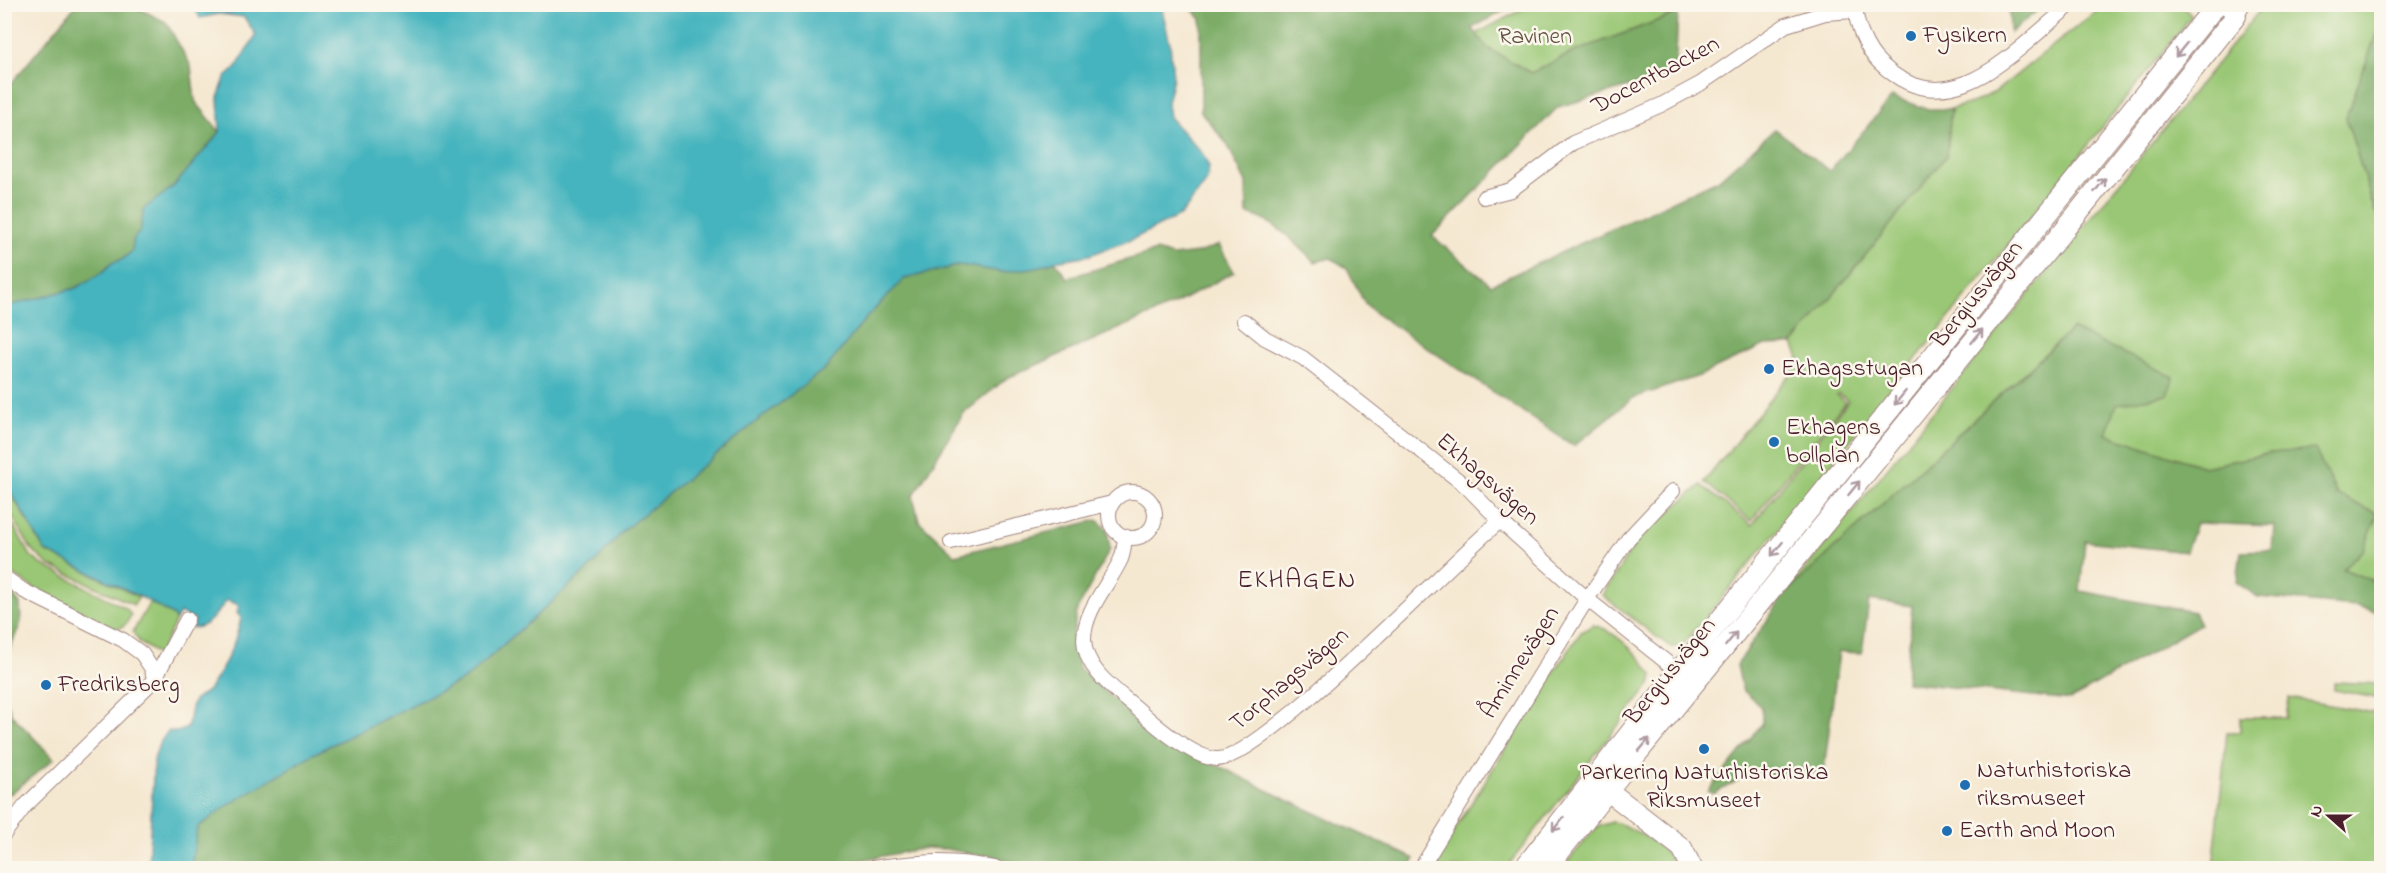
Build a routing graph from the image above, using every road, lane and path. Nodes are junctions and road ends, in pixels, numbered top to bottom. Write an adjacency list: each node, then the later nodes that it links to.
1 (2072, 4): 3 (street)
2 (2229, 7): 15 (street, Bergiusvägen, one-way to 15); 17 (street, Bergiusvägen, one-way to 2)
3 (1856, 8): 4 (street, Docentbacken)
4 (1824, 9): 5 (street, Docentbacken)
5 (1484, 197)
6 (1244, 321): 9 (street, Ekhagsvägen)
7 (1673, 491): 13 (street, Åminnevägen)
8 (1112, 503): 10 (street); 10 (street); 11 (street)
9 (1500, 521): 10 (street, Torphagsvägen); 13 (street, Ekhagsvägen)
10 (1125, 537)
11 (951, 542)
12 (4, 577): 16 (street)
13 (1587, 599): 15 (street, Ekhagsvägen); 22 (street, Åminnevägen)
14 (187, 619): 16 (street)
15 (1678, 672): 17 (street, Ekhagsvägen); 18 (street, Bergiusvägen)
16 (154, 680): 19 (street)
17 (1694, 684): 18 (street, Bergiusvägen, one-way to 17)
18 (1600, 785): 23 (street, Bergiusvägen, one-way to 23); 24 (street, Bergiusvägen); 25 (street)
19 (4, 834)
20 (871, 868): 21 (street)
21 (995, 868)
22 (1421, 868)
23 (1524, 868)
24 (1547, 868)
25 (1692, 868)

